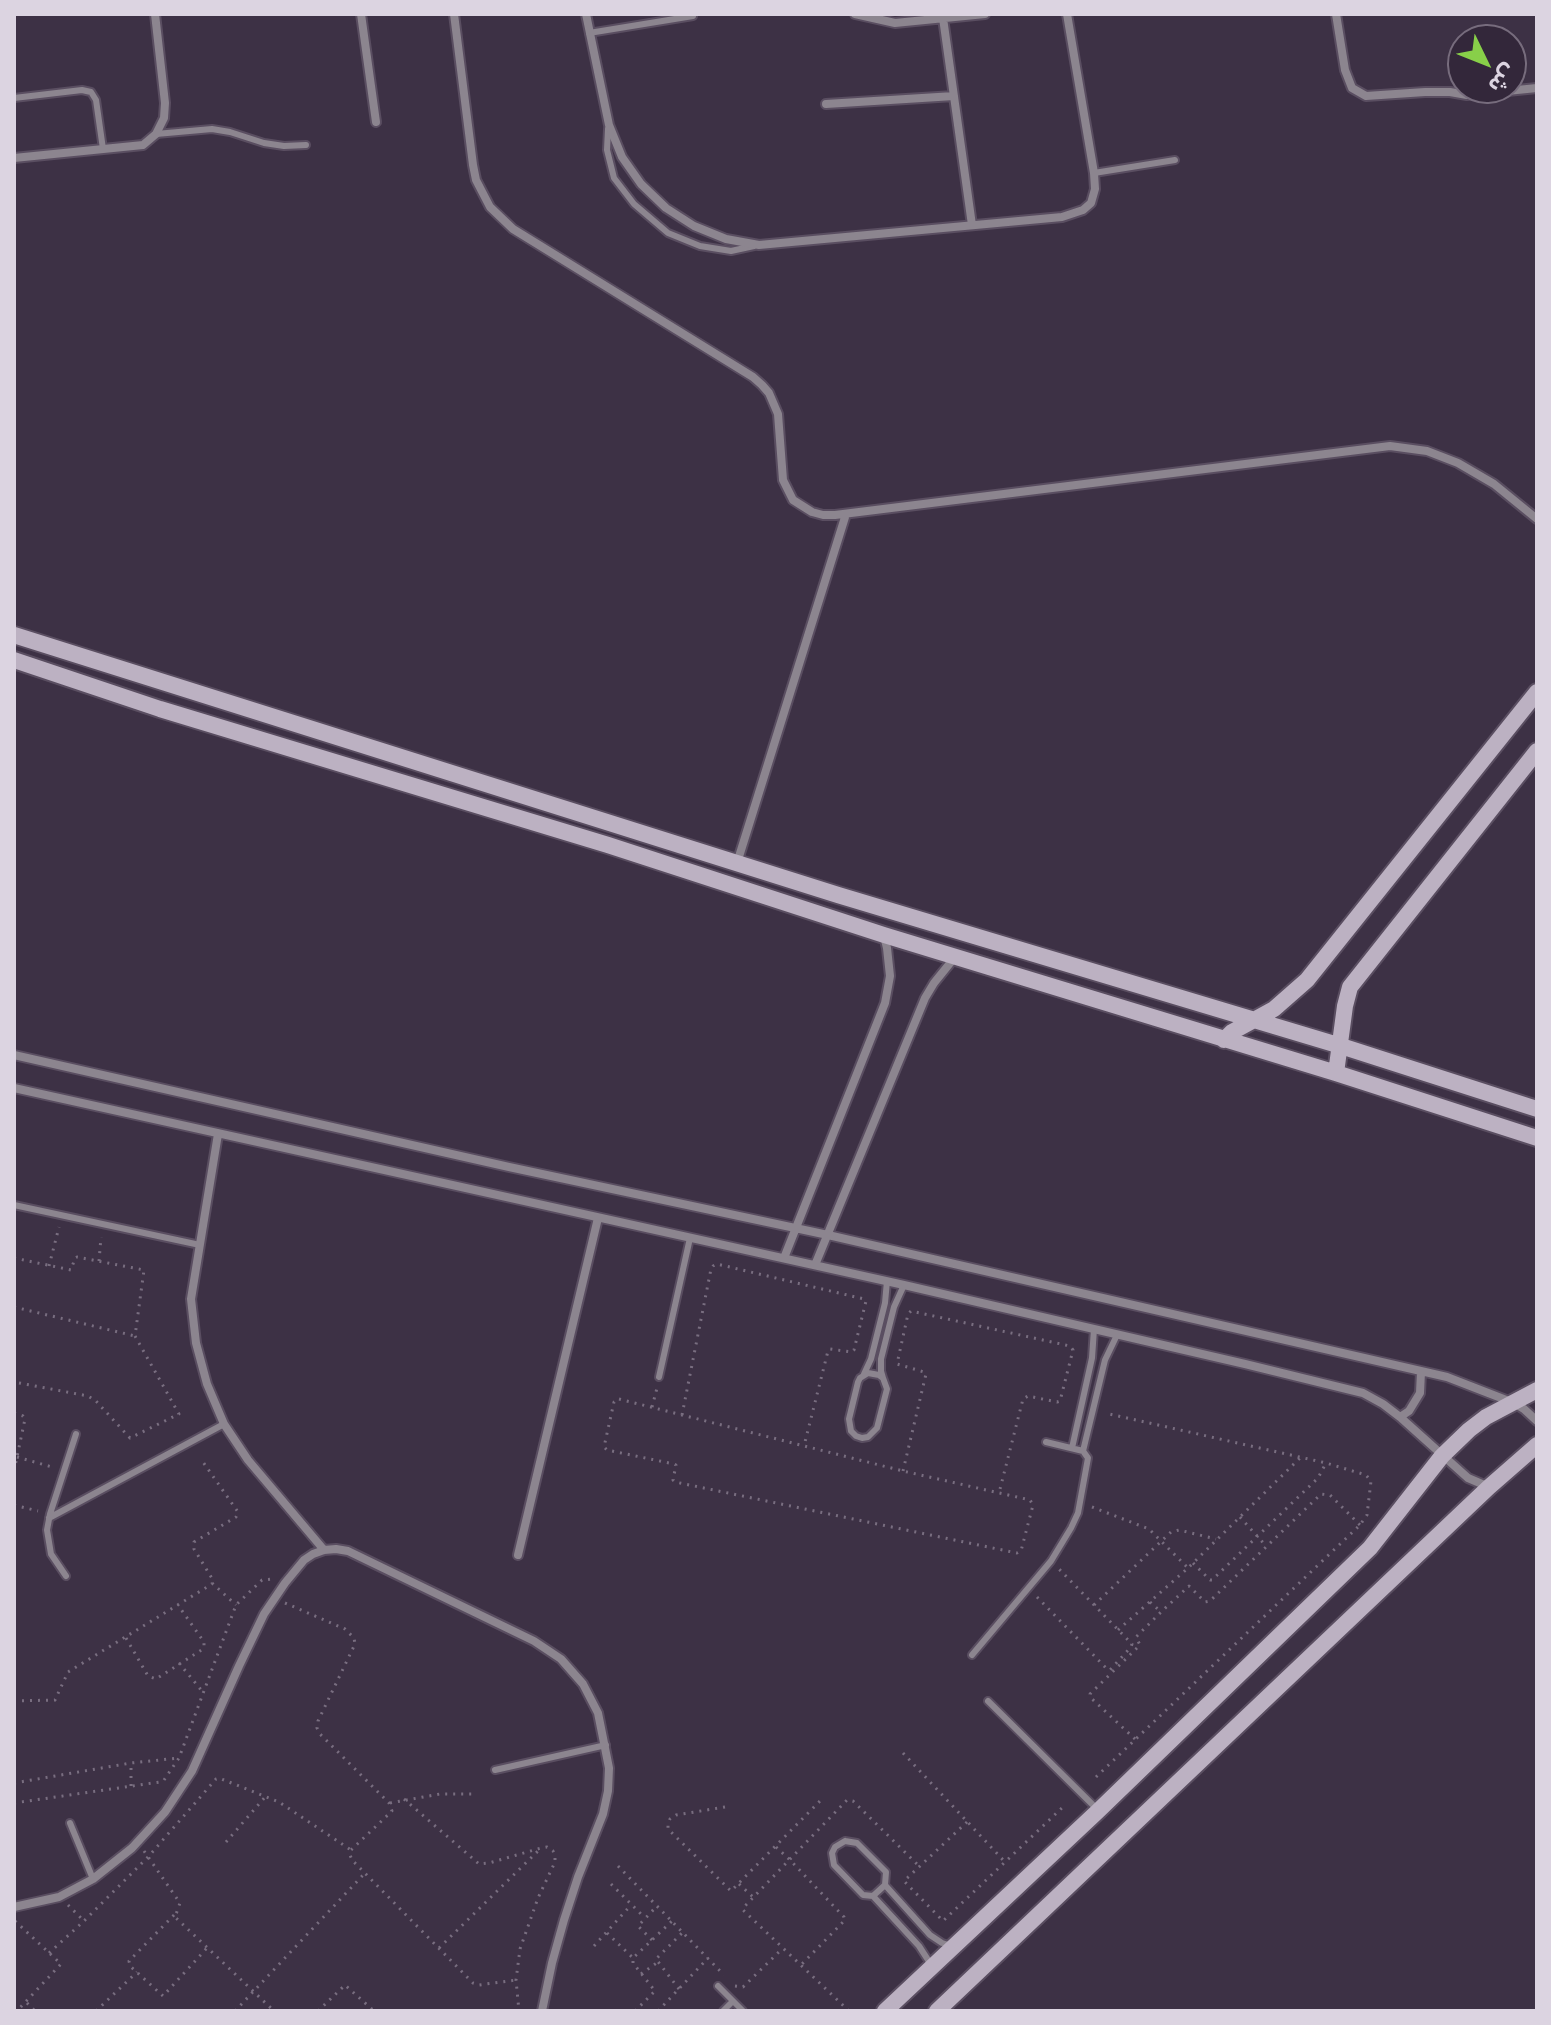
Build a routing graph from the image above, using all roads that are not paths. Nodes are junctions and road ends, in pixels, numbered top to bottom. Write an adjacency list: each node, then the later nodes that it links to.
1 (155, 14): 18 (street)
2 (361, 14): 16 (street)
3 (454, 14): 26 (street)
4 (586, 14): 11 (street)
5 (855, 14): 10 (street)
6 (985, 14): 10 (street)
7 (1067, 14): 23 (street)
8 (1336, 14): 12 (street)
9 (693, 16): 11 (lane)
10 (943, 18): 13 (street)
11 (589, 33): 17 (street)
12 (1537, 88)
13 (954, 96): 15 (street); 24 (street)
14 (14, 98): 20 (lane)
15 (826, 104)
16 (376, 122)
17 (609, 125): 25 (street); 25 (lane)
18 (156, 134): 19 (lane); 20 (street)
19 (306, 145)
20 (103, 149): 21 (street)
21 (14, 158)
22 (1175, 160): 23 (lane)
23 (1094, 173): 24 (street)
24 (972, 225): 25 (street)
25 (759, 245)
26 (846, 514): 27 (street); 32 (street)
27 (1537, 519)
28 (14, 635): 32 (street)
29 (14, 660): 34 (street)
30 (1537, 692): 37 (street)
31 (1537, 751): 39 (street)
32 (737, 863): 33 (street)
33 (838, 895): 34 (street); 37 (street)
34 (833, 917): 35 (street)
35 (884, 935): 36 (street); 48 (street)
36 (956, 956): 38 (street); 49 (street)
37 (1256, 1020): 38 (street); 39 (street)
38 (1224, 1040): 41 (street)
39 (1341, 1046): 41 (street); 43 (street)
40 (14, 1055): 48 (street)
41 (1336, 1073): 45 (street)
42 (14, 1088): 44 (street)
43 (1537, 1109)
44 (218, 1134): 47 (street); 51 (street)
45 (1537, 1138)
46 (14, 1205): 51 (lane)
47 (598, 1218): 50 (street); 76 (street)
48 (796, 1228): 49 (street); 52 (street)
49 (828, 1235): 53 (street); 58 (street)
50 (690, 1238): 52 (street); 60 (lane)
51 (200, 1245): 66 (street)
52 (784, 1258): 53 (street)
53 (815, 1265): 54 (street)
54 (887, 1281): 55 (street); 59 (lane)
55 (904, 1285): 56 (street); 61 (lane)
56 (1094, 1329): 57 (street); 70 (lane)
57 (1117, 1335): 64 (street); 71 (lane)
58 (1421, 1372): 63 (street); 64 (street)
59 (863, 1376): 61 (lane); 61 (lane)
60 (659, 1377)
61 (883, 1378)
62 (1537, 1390): 63 (street)
63 (1514, 1403): 65 (street); 72 (street)
64 (1400, 1417): 72 (street)
65 (1537, 1421)
66 (224, 1424): 74 (lane); 75 (street)
67 (76, 1434): 74 (lane)
68 (1046, 1442): 70 (lane)
69 (1537, 1445): 73 (street)
70 (1072, 1448): 71 (lane)
71 (1083, 1451): 78 (lane)
72 (1442, 1456): 73 (street); 82 (street)
73 (1489, 1487): 96 (street)
74 (50, 1516): 77 (lane)
75 (324, 1550): 80 (street); 84 (street)
76 (518, 1555)
77 (66, 1576)
78 (972, 1655)
79 (988, 1701): 82 (lane)
80 (606, 1745): 81 (lane); 92 (street)
81 (495, 1770)
82 (1098, 1811): 88 (street)
83 (70, 1823): 84 (lane)
84 (93, 1879): 87 (street)
85 (885, 1885): 86 (lane); 86 (lane); 88 (lane)
86 (873, 1896): 89 (lane)
87 (14, 1907)
88 (955, 1947): 89 (street)
89 (932, 1968): 95 (street)
90 (718, 1986): 91 (lane)
91 (733, 2001): 93 (lane); 94 (lane)
92 (542, 2011)
93 (723, 2011)
94 (743, 2011)
95 (885, 2011)
96 (937, 2011)

